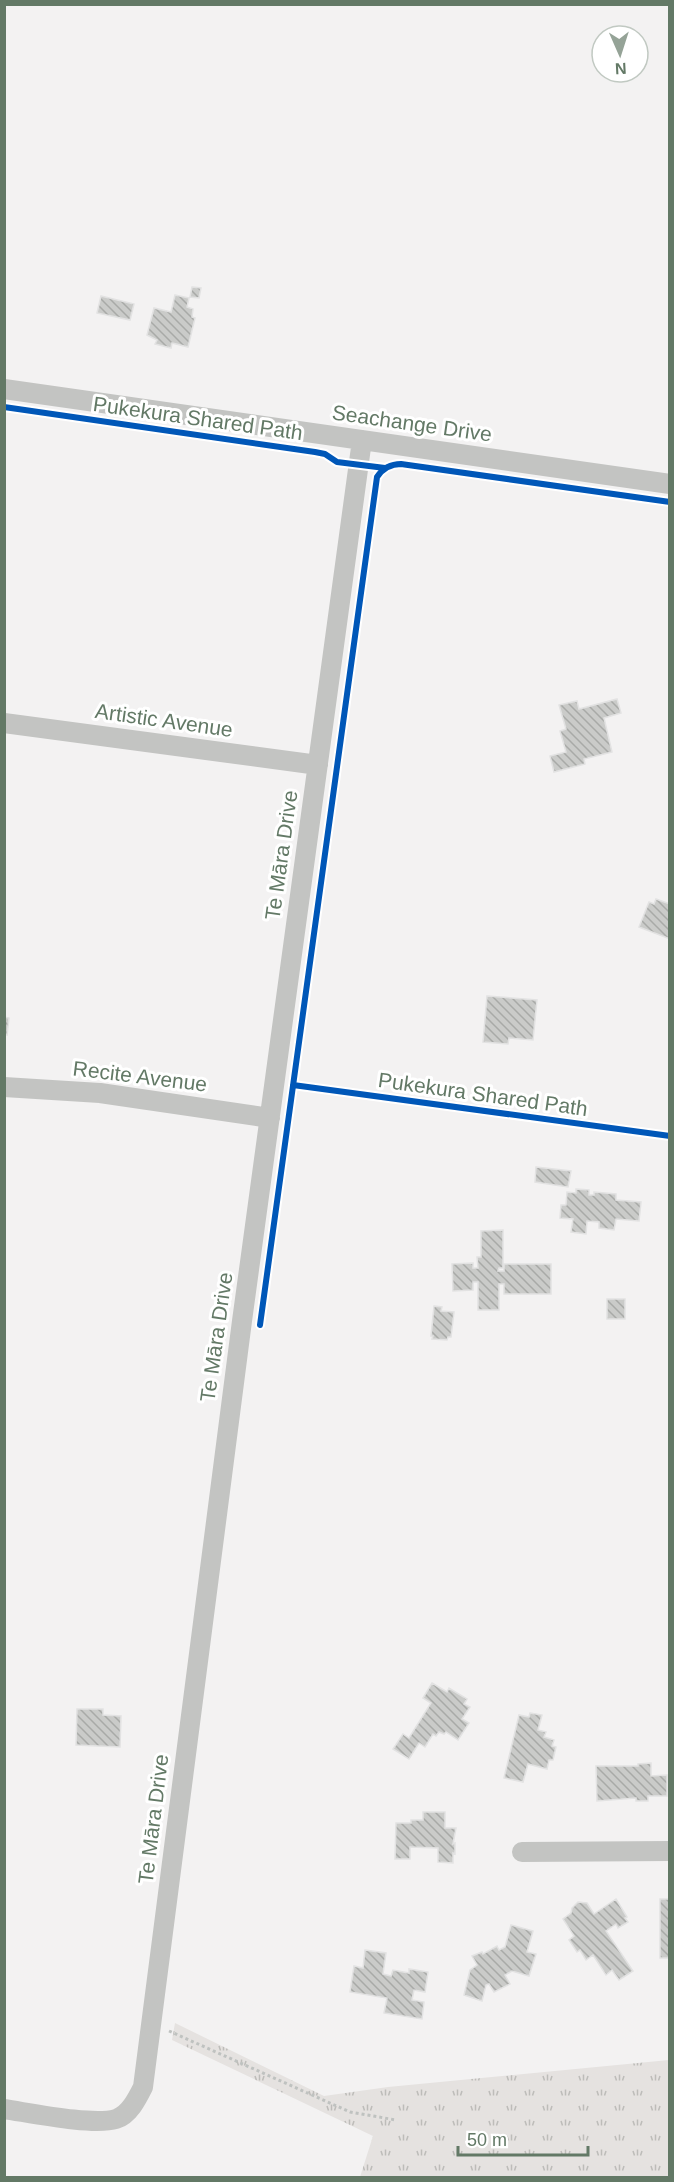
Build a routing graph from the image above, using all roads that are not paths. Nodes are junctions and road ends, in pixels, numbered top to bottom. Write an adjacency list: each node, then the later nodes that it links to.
1 (4, 389): 2 (street, Seachange Drive)
2 (362, 440): 3 (street, Seachange Drive); 5 (street, Te Māra Drive)
3 (669, 484)
4 (4, 723): 5 (street, Artistic Avenue)
5 (318, 765): 7 (street, Te Māra Drive)
6 (4, 1088): 7 (street, Recite Avenue)
7 (270, 1118): 10 (street, Te Māra Drive)
8 (669, 1851): 9 (street)
9 (522, 1852)
10 (4, 2109)

